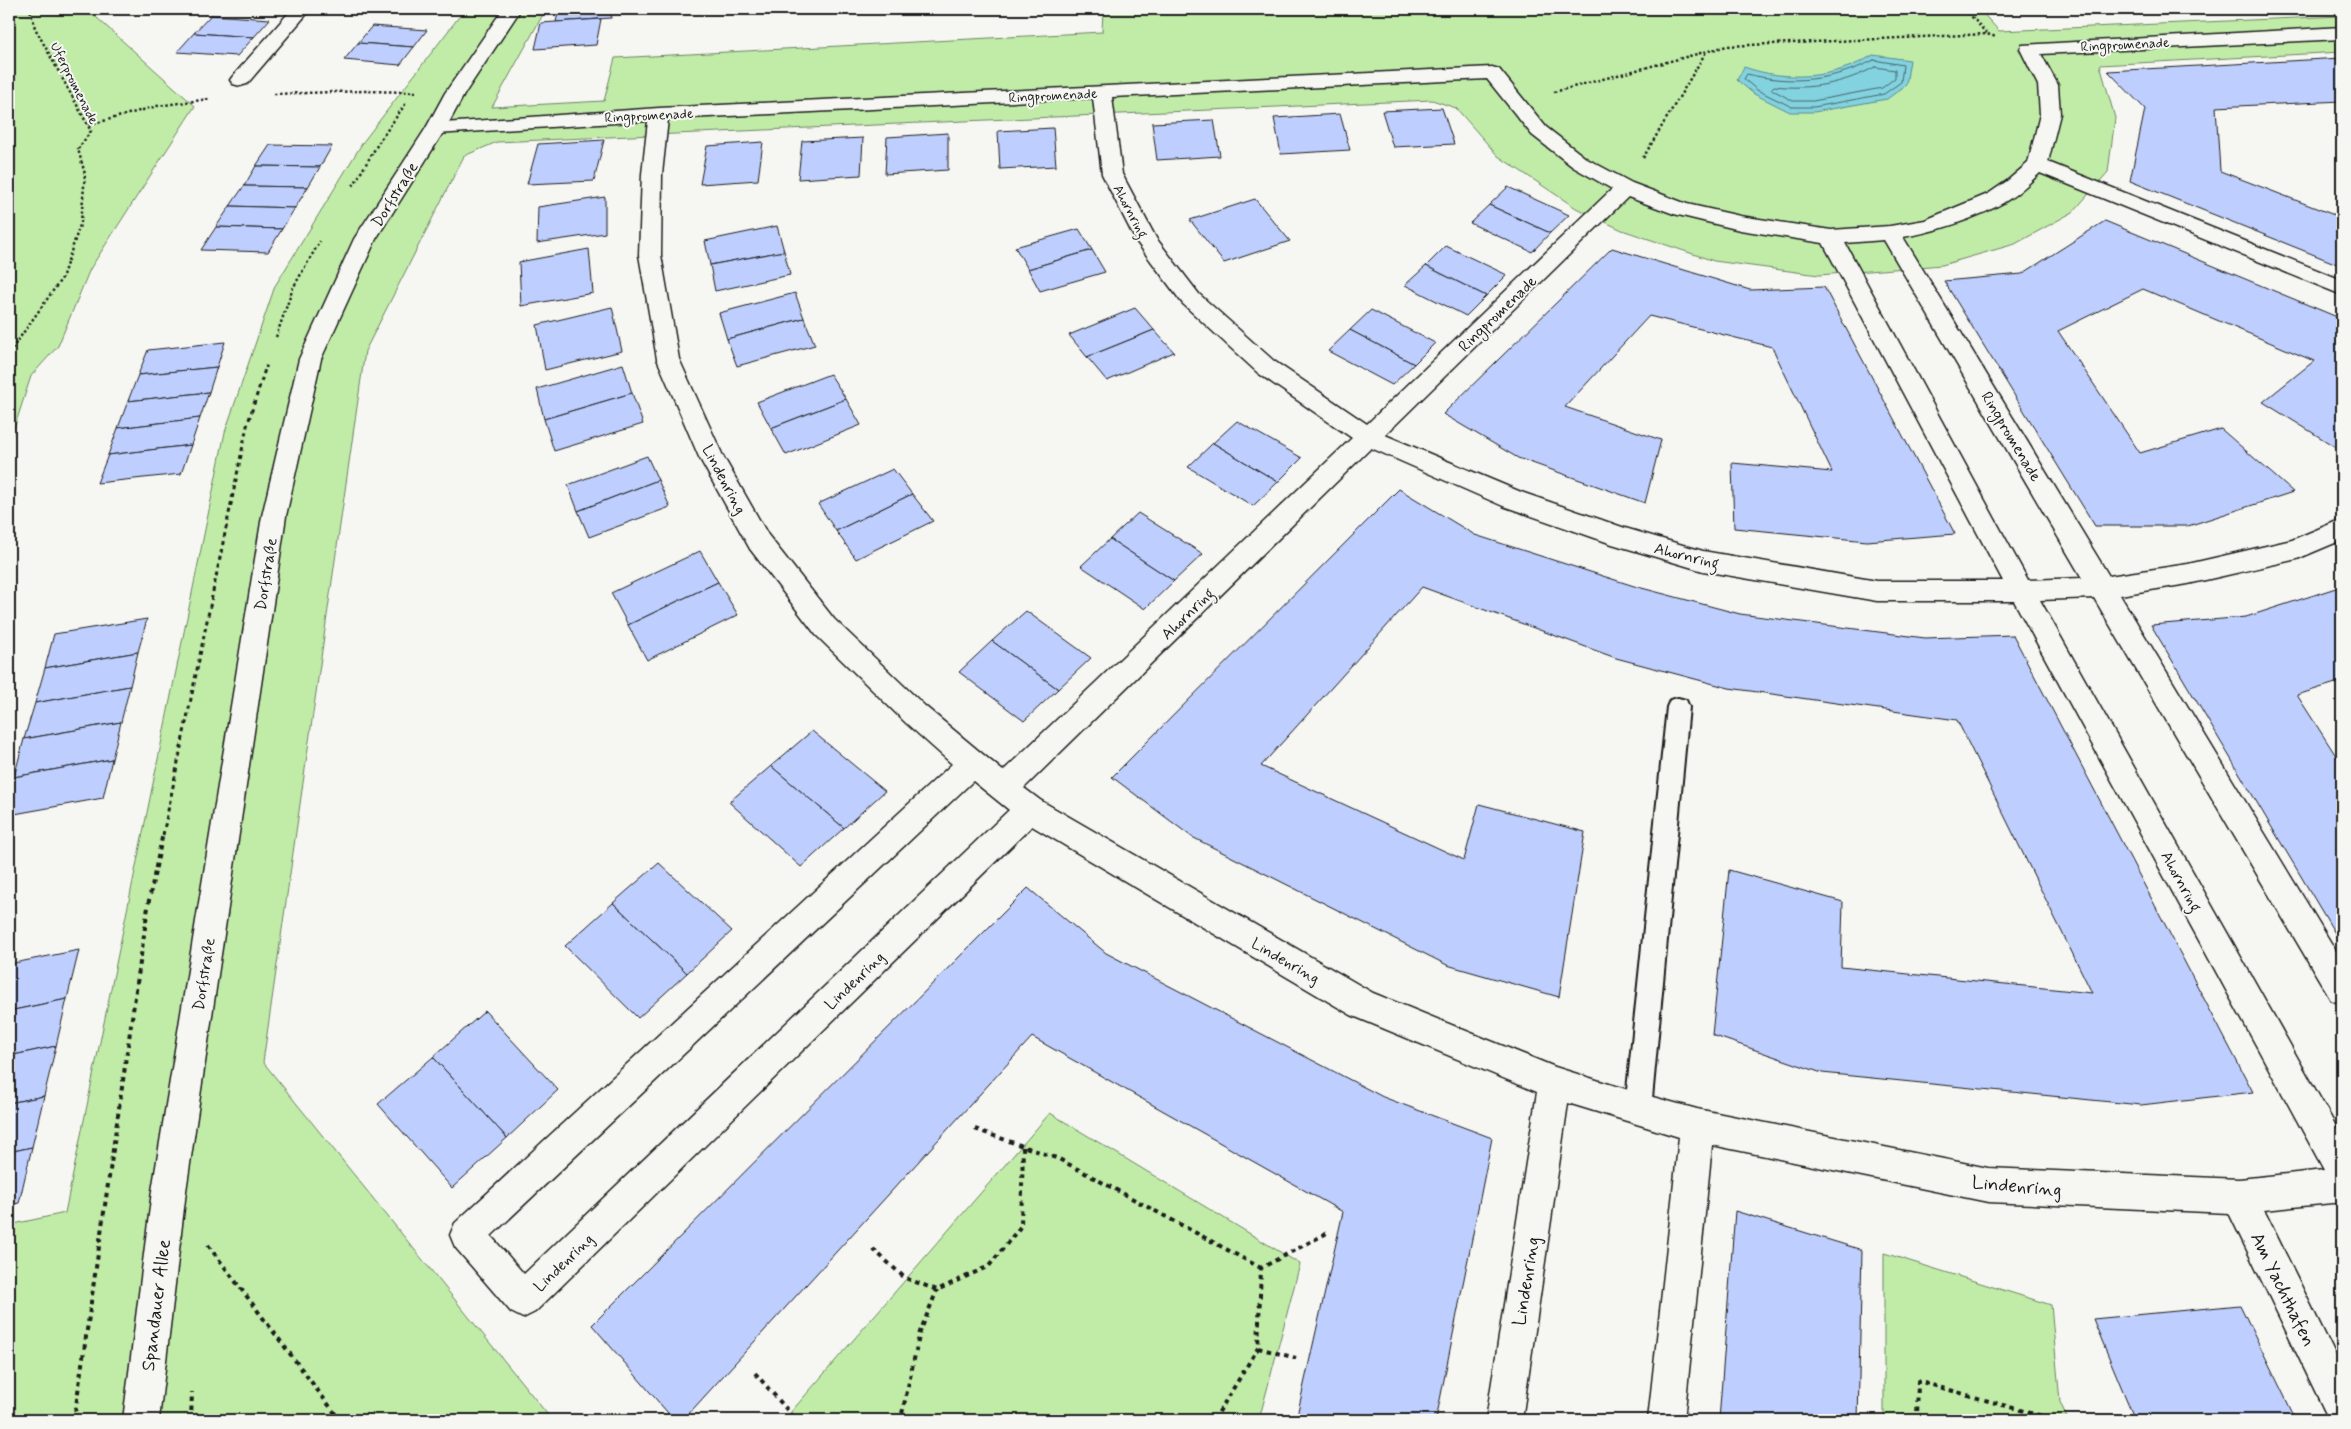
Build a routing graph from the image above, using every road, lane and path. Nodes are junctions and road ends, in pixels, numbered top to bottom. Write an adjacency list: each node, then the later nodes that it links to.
1 (30, 9): 15 (path, Uferpromenade)
2 (302, 9): 9 (street)
3 (512, 9): 11 (street, Dorfstraße)
4 (1965, 9): 6 (path)
5 (2342, 33): 7 (street, Ringpromenade)
6 (1987, 34): 7 (path); 8 (path)
7 (2029, 49): 17 (street)
8 (1706, 52): 13 (path); 18 (path)
9 (240, 80): 12 (path)
10 (1102, 92): 13 (street, Ringpromenade); 14 (street, Ringpromenade); 23 (street, Ahornring)
11 (455, 93): 12 (path); 16 (street, Dorfstraße)
12 (227, 96): 15 (path)
13 (1514, 102): 18 (street, Ringpromenade)
14 (658, 114): 16 (street, Ringpromenade); 28 (street, Lindenring)
15 (89, 125): 22 (path, Uferpromenade)
16 (436, 128): 39 (street, Dorfstraße)
17 (2037, 164): 19 (street, Ringpromenade); 21 (street)
18 (1625, 188): 20 (street, Ringpromenade); 23 (street, Ringpromenade)
19 (1890, 233): 20 (street, Ringpromenade); 25 (street, Ringpromenade)
20 (1831, 237): 26 (street)
21 (2342, 288)
22 (9, 354)
23 (1370, 438): 26 (street, Ahornring); 29 (street, Ahornring)
24 (2342, 529): 25 (street, Ahornring)
25 (2102, 587): 26 (street, Ahornring); 31 (street)
26 (2022, 591): 37 (street, Ahornring)
27 (1678, 707): 33 (lane)
28 (972, 764): 29 (street, Lindenring); 30 (street, Lindenring)
29 (1004, 789): 30 (street, Lindenring)
30 (1030, 809): 32 (street, Lindenring)
31 (2342, 989)
32 (1555, 1082): 33 (street, Lindenring); 57 (street, Lindenring)
33 (1638, 1109): 34 (street, Lindenring)
34 (1697, 1125): 40 (street, Lindenring); 58 (street)
35 (975, 1129): 36 (path)
36 (1024, 1146): 45 (path); 46 (path)
37 (2342, 1170)
38 (2342, 1185): 40 (street, Lindenring)
39 (169, 1191): 52 (street, Spandauer Allee)
40 (2240, 1196): 50 (street, Am Yachthafen)
41 (1327, 1233): 45 (path)
42 (101, 1234): 51 (path)
43 (206, 1242): 53 (path)
44 (873, 1249): 46 (path)
45 (1261, 1268): 47 (path)
46 (937, 1290): 55 (path)
47 (1258, 1348): 48 (path); 56 (path)
48 (1296, 1358)
49 (755, 1373): 54 (path)
50 (2342, 1408)
51 (74, 1420)
52 (141, 1420)
53 (340, 1420)
54 (796, 1420)
55 (896, 1420)
56 (1214, 1420)
57 (1504, 1420)
58 (1666, 1420)
59 (1917, 1420): 60 (path)
60 (2046, 1420)

